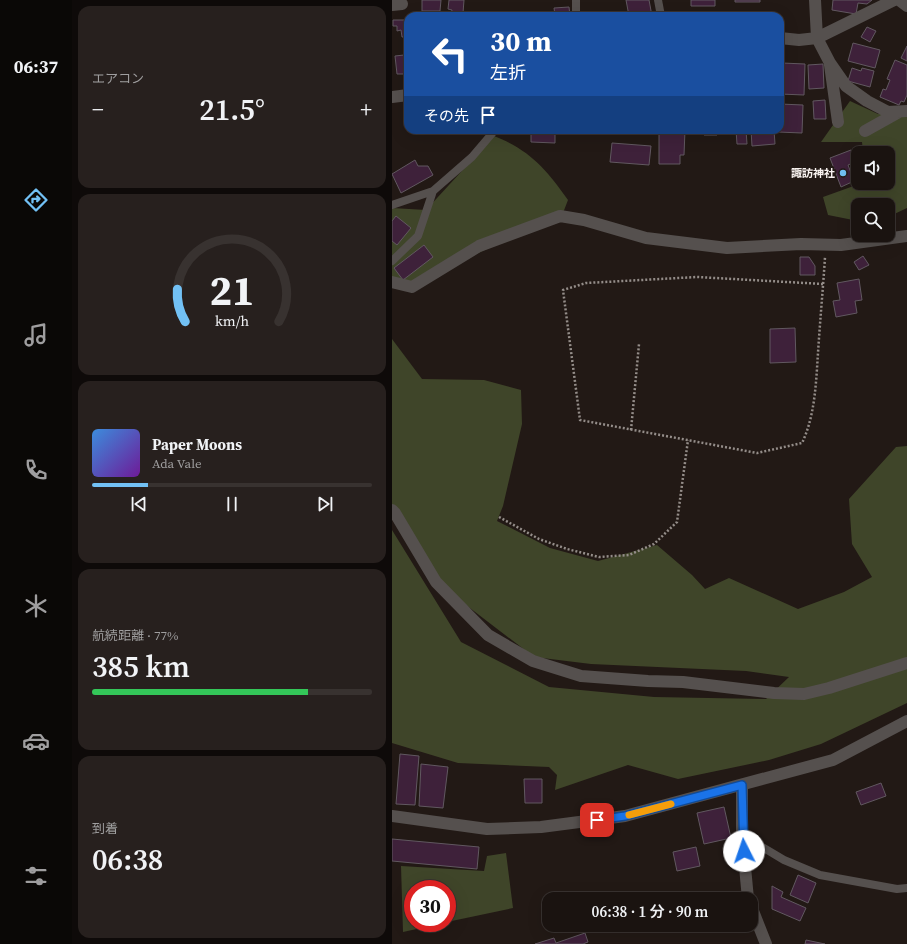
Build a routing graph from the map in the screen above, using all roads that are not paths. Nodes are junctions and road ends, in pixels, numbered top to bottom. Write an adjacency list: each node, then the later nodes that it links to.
1 (576, 0): 7 (lane)
2 (658, 0): 8 (lane)
3 (815, 0): 10 (street)
4 (894, 0): 10 (street)
5 (899, 0): 6 (street)
6 (907, 6)
7 (576, 12)
8 (660, 12)
9 (784, 38): 10 (street)
10 (817, 38): 11 (street)
11 (830, 63): 14 (street); 15 (street)
12 (404, 96): 13 (street)
13 (392, 97)
14 (903, 111): 16 (street)
15 (838, 122)
16 (865, 131)
17 (492, 134): 18 (lane)
18 (433, 191): 19 (lane); 21 (lane)
19 (392, 205)
20 (907, 236): 22 (street)
21 (392, 261)
22 (392, 282)
23 (392, 510): 24 (street)
24 (907, 662)
25 (907, 721): 26 (street)
26 (742, 785): 27 (street); 28 (street)
27 (392, 816)
28 (742, 835): 29 (lane); 30 (street)
29 (907, 888)
30 (747, 892)
31 (758, 924): 32 (street)
32 (766, 944)

